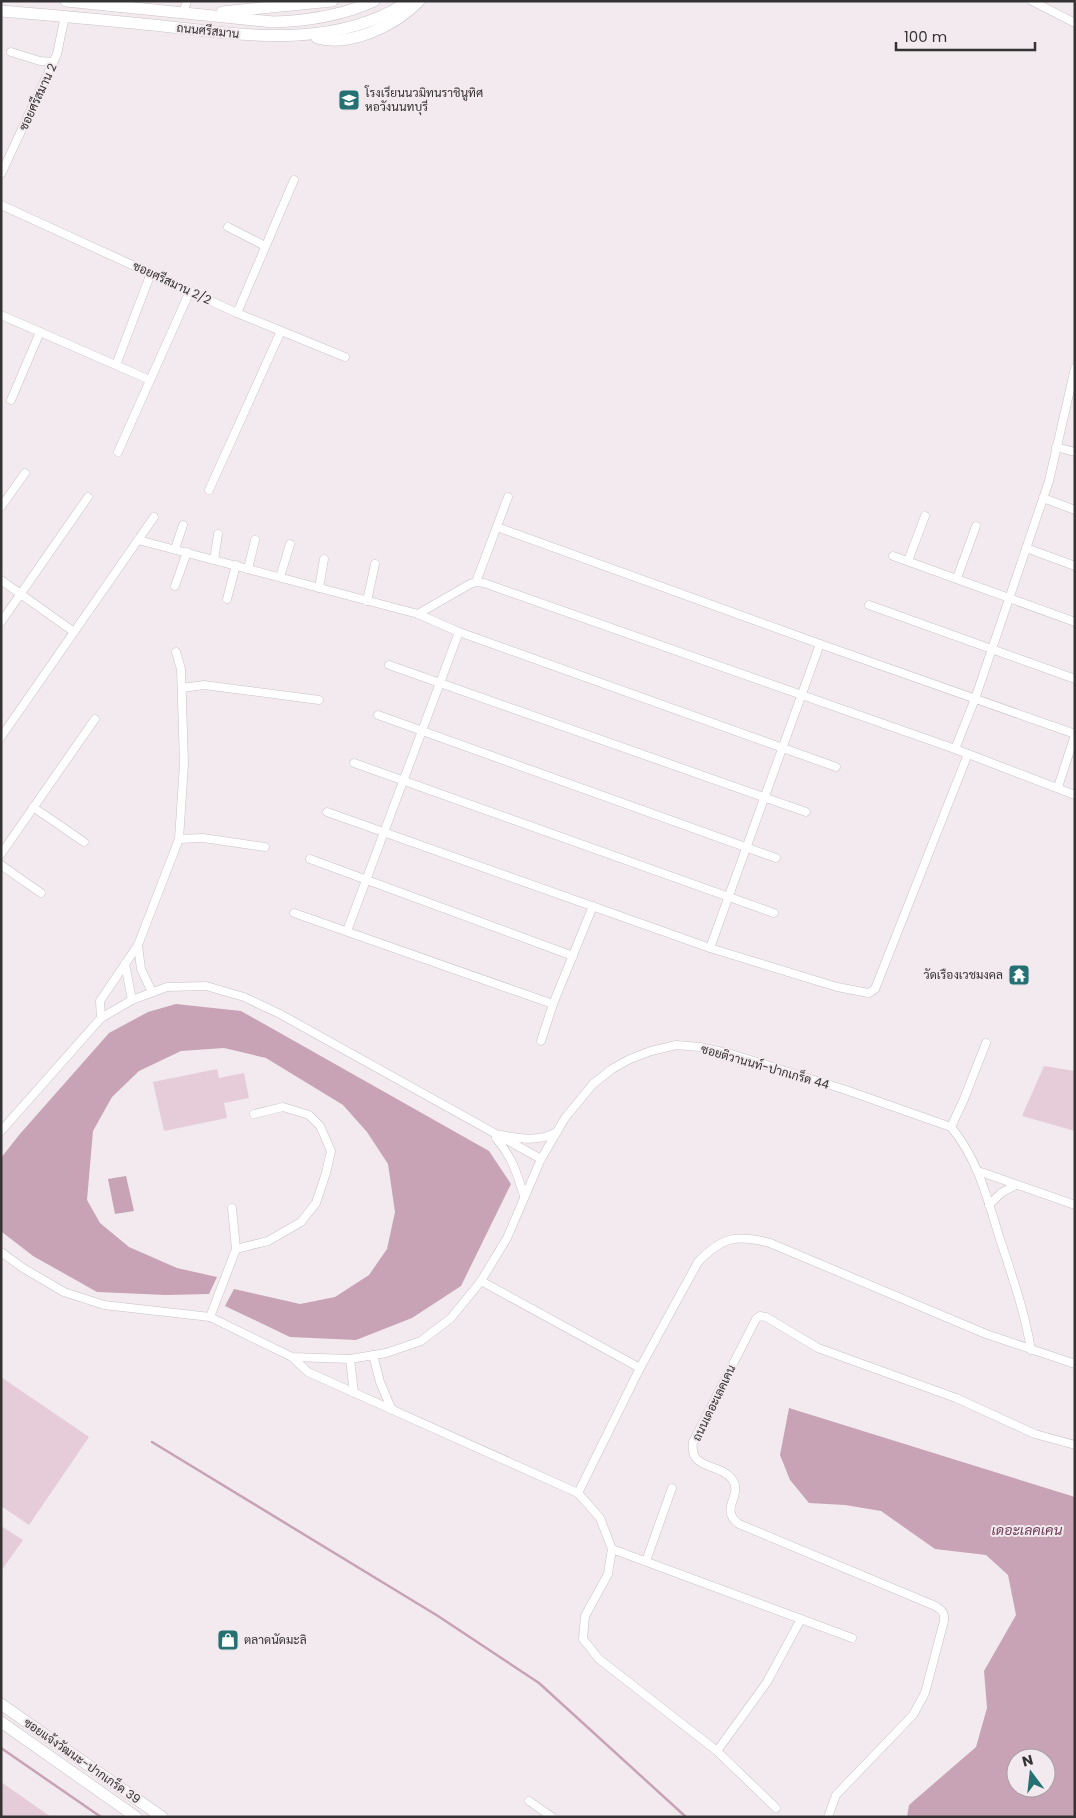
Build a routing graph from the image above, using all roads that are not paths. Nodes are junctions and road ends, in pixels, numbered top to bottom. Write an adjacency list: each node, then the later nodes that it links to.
1 (66, 1): 9 (main road, ถนนศรีสมาน)
2 (187, 1): 9 (street)
3 (332, 1): 10 (main road)
4 (374, 1): 10 (main road, ถนนศรีสมาน)
5 (409, 1): 13 (main road, ถนนศรีสมาน)
6 (419, 1): 13 (main road)
7 (1032, 1): 12 (street)
8 (1, 11): 11 (main road, ถนนศรีสมาน)
9 (182, 13): 10 (main road, ถนนศรีสมาน)
10 (198, 15)
11 (65, 16): 13 (main road, ถนนศรีสมาน); 15 (street, ซอยศรีสมาน 2)
12 (1075, 23)
13 (306, 35)
14 (12, 52): 15 (street)
15 (53, 62): 16 (street, ซอยศรีสมาน 2)
16 (1, 174)
17 (294, 180): 20 (street)
18 (1, 205): 21 (street, ซอยศรีสมาน 2/2)
19 (228, 228): 20 (street)
20 (265, 246): 23 (street)
21 (151, 273): 22 (street, ซอยศรีสมาน 2/2); 28 (street)
22 (190, 291): 23 (street, ซอยศรีสมาน 2/2); 30 (street)
23 (237, 313): 25 (street, ซอยศรีสมาน 2/2)
24 (1, 315): 26 (street)
25 (281, 331): 27 (street, ซอยศรีสมาน 2/2); 37 (street)
26 (40, 332): 28 (street); 32 (street)
27 (345, 358)
28 (116, 365): 30 (street)
29 (1075, 368): 31 (street)
30 (150, 380): 34 (street)
31 (1072, 395): 33 (street)
32 (11, 400)
33 (1056, 447): 35 (street); 40 (street)
34 (118, 452)
35 (1075, 452)
36 (25, 473): 41 (street)
37 (209, 490)
38 (88, 497): 69 (street)
39 (508, 498): 46 (street)
40 (1043, 498): 42 (street); 52 (street)
41 (1, 507)
42 (1075, 510)
43 (925, 516): 58 (street)
44 (154, 517): 49 (street)
45 (183, 525): 53 (street)
46 (497, 526): 66 (street); 79 (street)
47 (976, 526): 64 (street)
48 (218, 534): 57 (street)
49 (138, 540): 53 (street); 77 (street)
50 (255, 540): 62 (street)
51 (290, 544): 63 (street)
52 (1026, 548): 61 (street); 70 (street)
53 (175, 549): 54 (street)
54 (187, 552): 57 (street); 67 (street)
55 (893, 556): 58 (street)
56 (324, 558): 68 (street)
57 (214, 560): 60 (street)
58 (908, 561): 64 (street)
59 (375, 564): 72 (street)
60 (236, 566): 62 (street); 71 (street)
61 (1075, 566)
62 (248, 569): 63 (street)
63 (280, 577): 68 (street)
64 (957, 578): 70 (street)
65 (1, 580): 69 (street)
66 (476, 582): 74 (street); 86 (street)
67 (175, 586)
68 (319, 588): 72 (street)
69 (21, 594): 75 (street); 77 (street)
70 (1009, 597): 76 (street); 80 (street)
71 (227, 599)
72 (367, 601): 74 (street)
73 (869, 605): 80 (street)
74 (418, 614): 78 (street)
75 (1, 622)
76 (1075, 622)
77 (74, 632): 93 (street)
78 (459, 632): 84 (street); 94 (street)
79 (820, 644): 86 (street); 87 (street)
80 (992, 649): 83 (street); 87 (street)
81 (176, 652): 85 (street)
82 (389, 665): 84 (street)
83 (1075, 679)
84 (440, 683): 91 (street); 102 (street)
85 (182, 688): 88 (street); 107 (street)
86 (801, 695): 94 (street); 95 (street)
87 (975, 699): 92 (street); 95 (street)
88 (319, 700)
89 (378, 715): 91 (street)
90 (95, 719): 103 (street)
91 (422, 731): 99 (street); 110 (street)
92 (1075, 734): 100 (street)
93 (1, 737)
94 (782, 748): 98 (street); 102 (street)
95 (955, 749): 96 (street)
96 (968, 754): 100 (street); 123 (street)
97 (354, 763): 99 (street)
98 (836, 767)
99 (403, 781): 106 (street); 117 (street)
100 (1058, 787): 101 (street)
101 (1075, 795)
102 (764, 797): 105 (street); 110 (street)
103 (33, 807): 108 (street); 111 (street)
104 (327, 812): 106 (street)
105 (806, 812)
106 (384, 832): 115 (street); 118 (street)
107 (179, 839): 109 (street); 122 (street)
108 (84, 842)
109 (265, 847)
110 (746, 847): 112 (street); 117 (street)
111 (1, 854)
112 (776, 858)
113 (310, 859): 115 (street)
114 (1, 865): 116 (street)
115 (366, 880): 121 (street); 124 (street)
116 (41, 893)
117 (728, 897): 120 (street); 123 (street)
118 (592, 906): 123 (street); 124 (street)
119 (294, 913): 121 (street)
120 (774, 913)
121 (347, 931): 128 (street)
122 (138, 945): 125 (street); 126 (street)
123 (710, 948)
124 (573, 956): 128 (street)
125 (125, 964): 127 (street); 129 (street)
126 (152, 992): 127 (street); 136 (street)
127 (132, 1000): 129 (street)
128 (553, 1004): 130 (street)
129 (100, 1018): 134 (street)
130 (542, 1041)
131 (986, 1043): 133 (street)
132 (254, 1114): 144 (street)
133 (951, 1128): 135 (street, ซอยติวานนท์-ปากเกร็ด 44); 138 (street)
134 (1, 1131)
135 (557, 1132): 136 (street); 137 (street, ซอยติวานนท์-ปากเกร็ด 44)
136 (492, 1134): 137 (street); 140 (street)
137 (540, 1159): 140 (street, ซอยติวานนท์-ปากเกร็ด 44)
138 (978, 1171): 139 (street); 141 (street)
139 (1016, 1185): 141 (street); 142 (street)
140 (524, 1196): 146 (street, ซอยติวานนท์-ปากเกร็ด 44)
141 (989, 1205): 148 (street)
142 (1075, 1205)
143 (232, 1208): 144 (street)
144 (236, 1249): 147 (street)
145 (1, 1252): 147 (street, ซอยติวานนท์-ปากเกร็ด 44)
146 (481, 1281): 149 (street, ซอยติวานนท์-ปากเกร็ด 44); 153 (street)
147 (210, 1317): 150 (street, ซอยติวานนท์-ปากเกร็ด 44)
148 (1031, 1350): 152 (street); 153 (street)
149 (373, 1355): 151 (street, ซอยติวานนท์-ปากเกร็ด 44); 155 (street)
150 (292, 1357): 151 (street, ซอยติวานนท์-ปากเกร็ด 44); 154 (street)
151 (350, 1359): 154 (street)
152 (1075, 1364)
153 (640, 1368): 158 (street)
154 (354, 1393): 155 (street)
155 (392, 1410): 158 (street)
156 (1075, 1446): 171 (street, ถนนเดอะเลคเคน)
157 (672, 1488): 160 (street)
158 (578, 1493): 159 (street)
159 (612, 1549): 160 (street); 165 (street)
160 (646, 1562): 161 (street)
161 (801, 1619): 162 (street); 165 (street)
162 (852, 1638)
163 (1, 1704): 169 (main road, ซอยแจ้งวัฒนะ-ปากเกร็ด 39)
164 (1, 1722): 168 (main road, ซอยแจ้งวัฒนะ-ปากเกร็ด 39)
165 (717, 1751): 167 (street)
166 (529, 1801): 170 (street)
167 (776, 1808)
168 (136, 1817)
169 (162, 1817)
170 (552, 1817)
171 (828, 1817)

